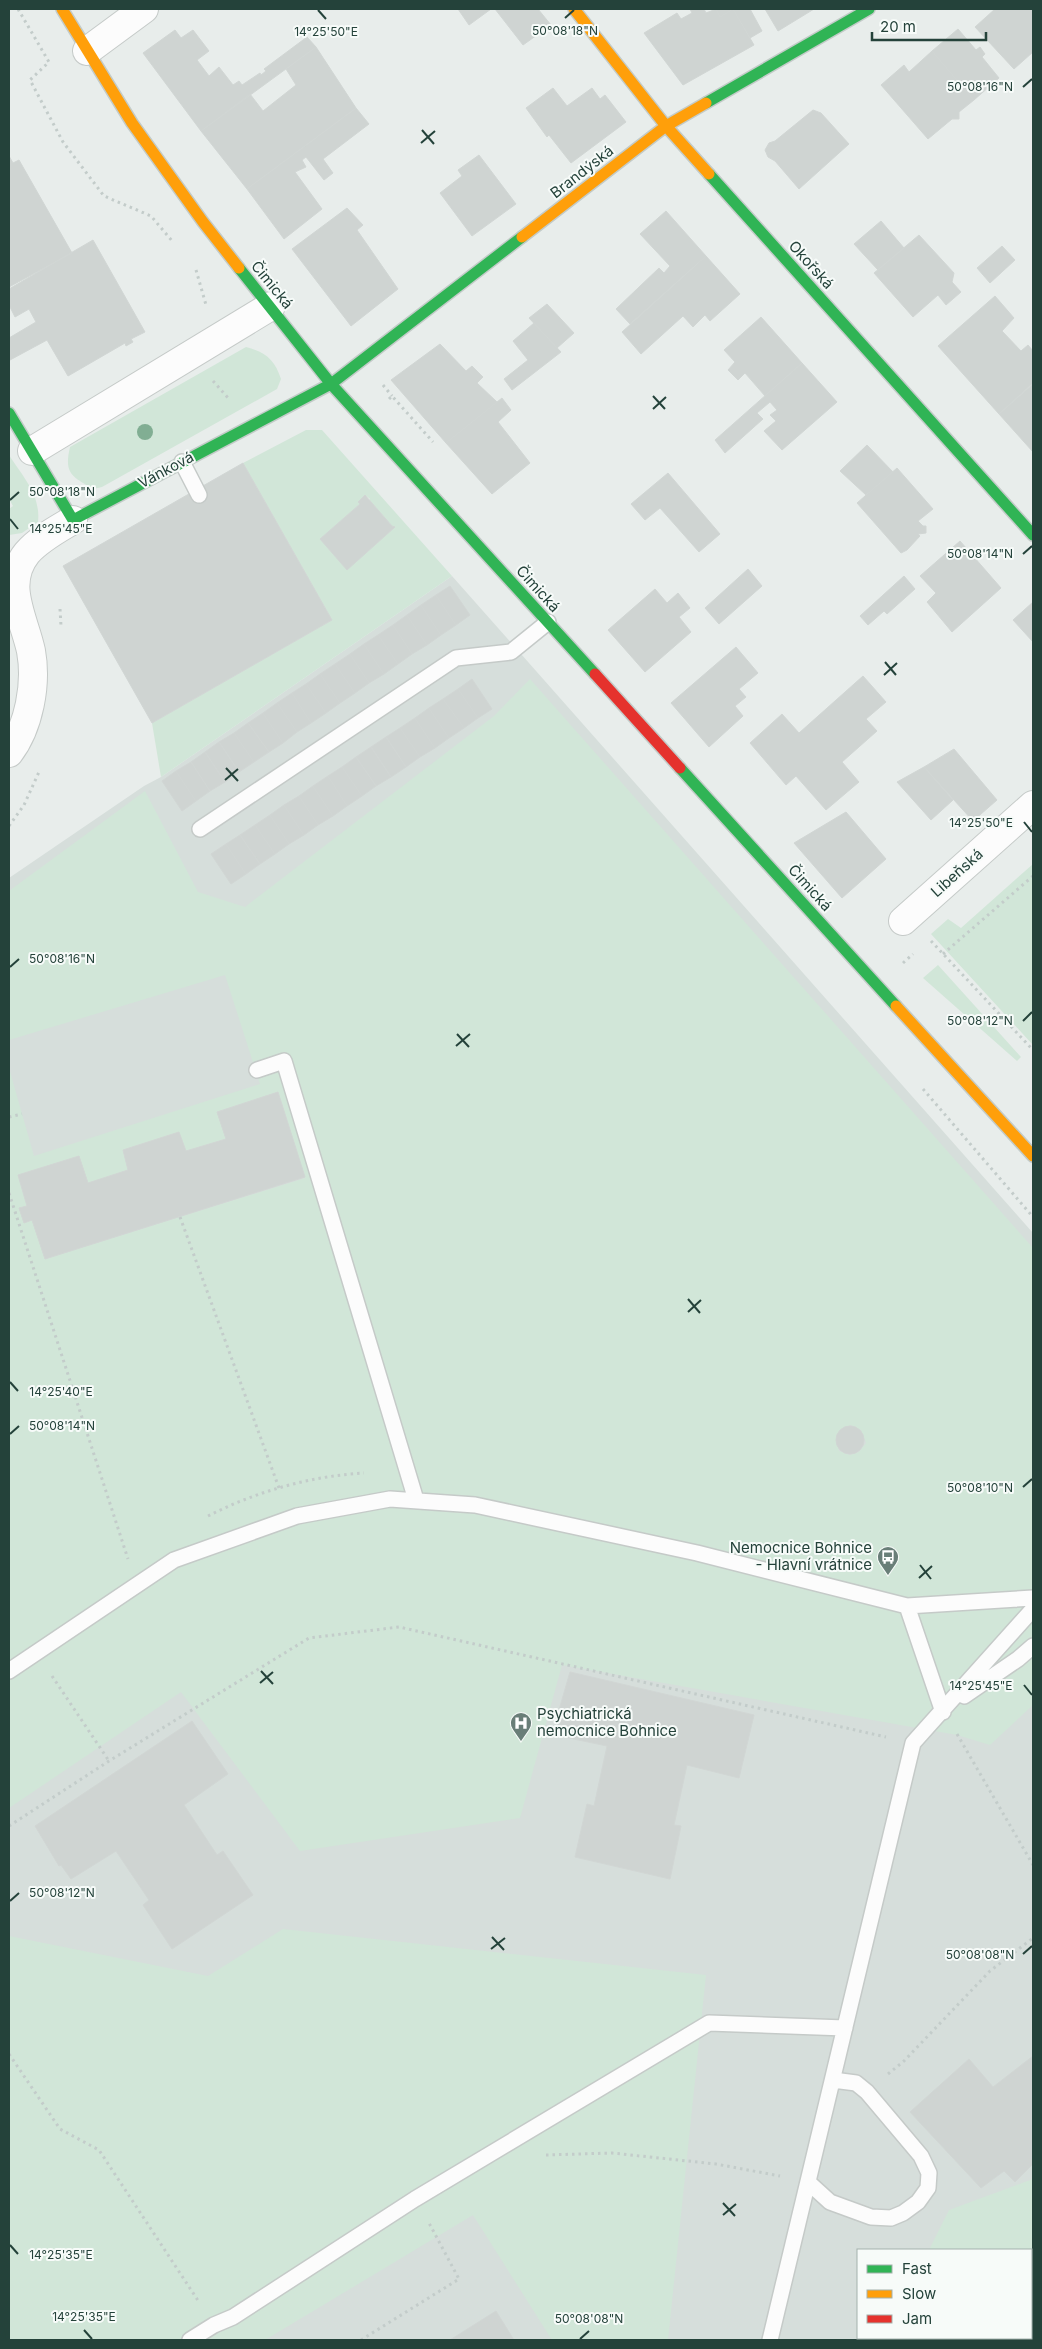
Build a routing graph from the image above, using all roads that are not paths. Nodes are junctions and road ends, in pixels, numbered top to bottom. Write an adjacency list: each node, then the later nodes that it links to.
1 (62, 9): 5 (street, Čimická)
2 (144, 9): 5 (street)
3 (574, 9): 6 (street, Okořská)
4 (869, 9): 6 (street, Brandýská)
5 (87, 51): 7 (street, Čimická)
6 (666, 126): 8 (street, Brandýská); 14 (street, Okořská)
7 (270, 306): 8 (street, Čimická); 10 (street)
8 (331, 384): 11 (street, Vánková); 16 (street, Čimická)
9 (9, 413): 10 (street)
10 (32, 451): 13 (street)
11 (182, 462): 12 (lane); 13 (street, Vánková)
12 (199, 495)
13 (73, 520): 15 (street)
14 (1033, 535)
15 (18, 553): 17 (street)
16 (548, 622): 19 (lane); 22 (street, Čimická)
17 (9, 754)
18 (1033, 805): 20 (street, Libeňská)
19 (200, 829)
20 (906, 919)
21 (257, 1070): 23 (lane)
22 (1033, 1156)
23 (416, 1500): 25 (lane); 28 (lane)
24 (1033, 1598): 25 (lane)
25 (907, 1606): 29 (lane)
26 (1033, 1609): 29 (lane)
27 (1033, 1646): 29 (lane)
28 (9, 1671)
29 (944, 1711): 30 (lane)
30 (845, 2028): 31 (lane); 33 (lane)
31 (833, 2080): 32 (lane); 32 (lane)
32 (808, 2182): 34 (lane)
33 (190, 2340)
34 (770, 2340)

